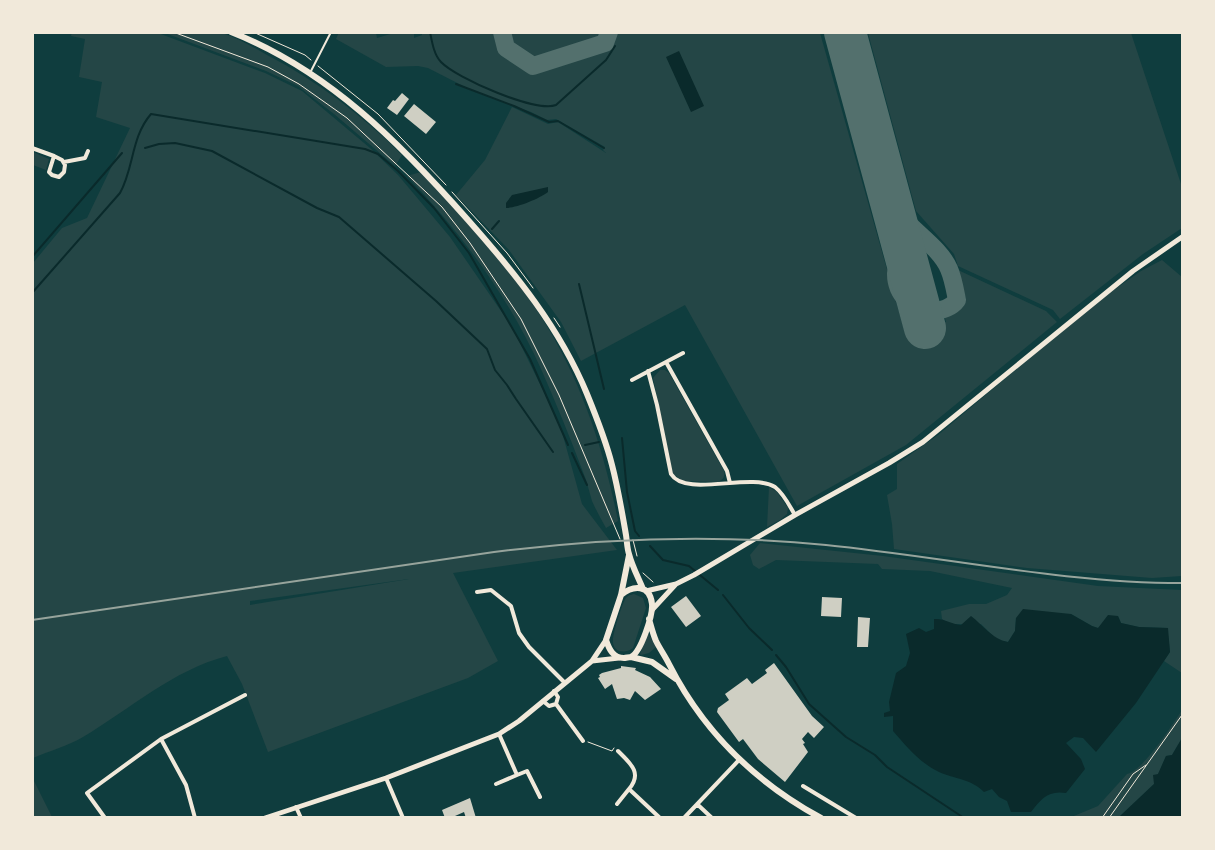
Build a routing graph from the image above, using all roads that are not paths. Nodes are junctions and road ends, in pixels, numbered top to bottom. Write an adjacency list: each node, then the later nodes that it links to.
1 (231, 32): 3 (main road)
2 (331, 32): 3 (lane)
3 (310, 73): 15 (main road)
4 (32, 148): 6 (street)
5 (88, 151): 7 (street)
6 (54, 156): 7 (street); 7 (street)
7 (64, 162)
8 (1182, 237): 14 (street)
9 (683, 352): 10 (street)
10 (666, 362): 11 (street); 13 (street)
11 (648, 371): 12 (street); 13 (street)
12 (632, 380)
13 (730, 483): 14 (street)
14 (795, 515): 16 (street)
15 (629, 554): 17 (main road); 19 (main road)
16 (676, 584): 17 (street); 20 (street)
17 (644, 590): 19 (main road); 20 (main road)
18 (477, 592): 27 (street)
19 (621, 595): 22 (main road)
20 (652, 610): 21 (main road)
21 (649, 619): 23 (main road); 26 (main road)
22 (606, 640): 24 (main road); 25 (street)
23 (631, 657): 24 (main road); 26 (main road)
24 (619, 658): 25 (street)
25 (592, 661): 27 (street)
26 (677, 680): 36 (main road)
27 (564, 682): 28 (street)
28 (554, 691): 30 (street); 31 (street)
29 (245, 694): 33 (street)
30 (543, 701): 31 (street); 32 (street)
31 (556, 704): 34 (street)
32 (499, 734): 37 (street); 38 (street)
33 (162, 739): 46 (street); 47 (street)
34 (583, 741)
35 (618, 751): 41 (street)
36 (739, 760): 44 (street); 54 (main road)
37 (517, 775): 39 (street); 42 (street)
38 (386, 778): 45 (street); 50 (street)
39 (496, 784)
40 (803, 786): 55 (street)
41 (629, 790): 43 (street); 51 (street)
42 (540, 797)
43 (616, 804)
44 (697, 804): 52 (street); 53 (street)
45 (296, 808): 48 (street); 49 (street)
46 (105, 818)
47 (196, 818)
48 (265, 818)
49 (301, 818)
50 (403, 818)
51 (660, 818)
52 (684, 818)
53 (712, 818)
54 (821, 818)
55 (856, 818)

